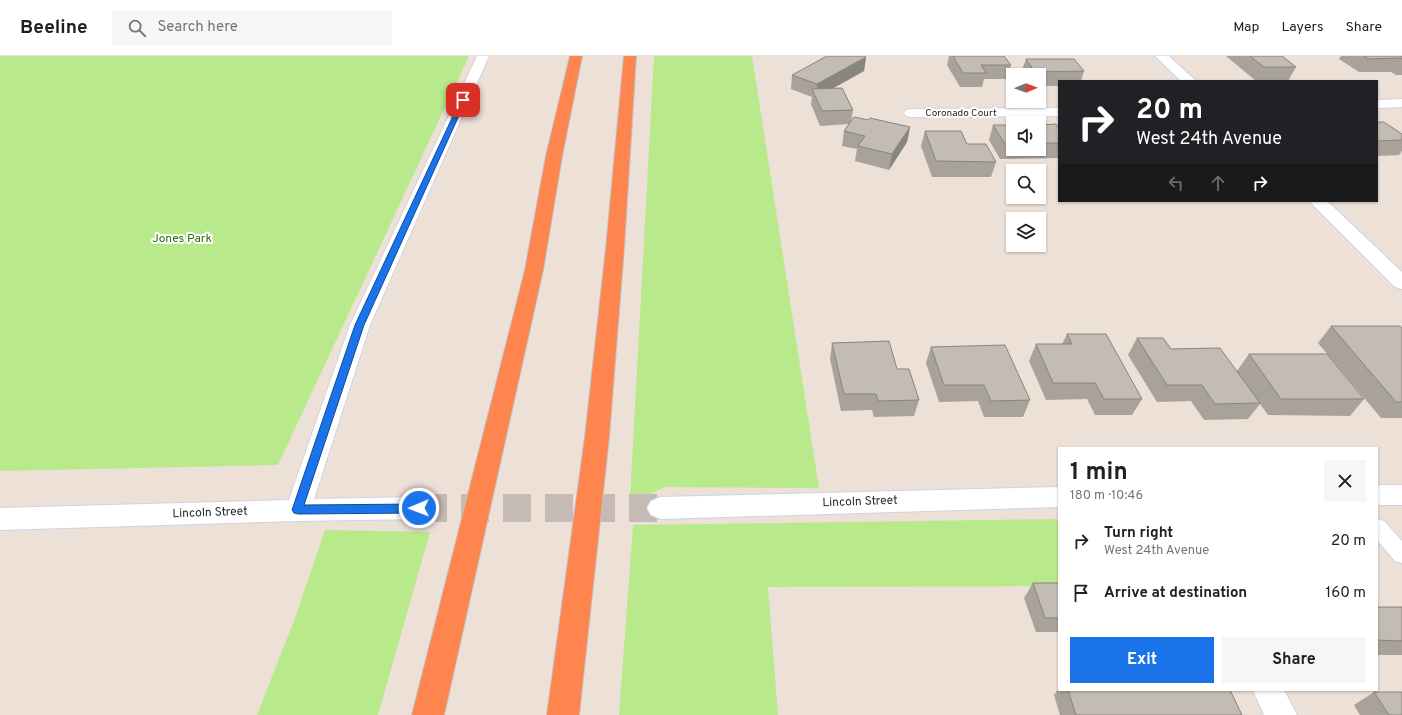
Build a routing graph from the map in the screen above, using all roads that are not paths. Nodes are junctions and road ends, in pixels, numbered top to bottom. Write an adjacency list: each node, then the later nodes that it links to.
1 (483, 56): 17 (street)
2 (576, 56): 22 (highway)
3 (630, 56): 23 (highway)
4 (1161, 56): 5 (street)
5 (1188, 80)
6 (1402, 103): 7 (street)
7 (1378, 104)
8 (1058, 112): 9 (street, Coronado Court)
9 (911, 113)
10 (1318, 202): 11 (street)
11 (1402, 283)
12 (1378, 495): 13 (street)
13 (1402, 495)
14 (1058, 497): 16 (street, Lincoln Street)
15 (419, 508): 17 (street, Lincoln Street)
16 (660, 508)
17 (298, 510): 18 (street, Lincoln Street)
18 (0, 519)
19 (1378, 528): 20 (lane)
20 (1402, 555)
21 (1269, 691): 24 (street)
22 (428, 715)
23 (563, 715)
24 (1281, 715)

